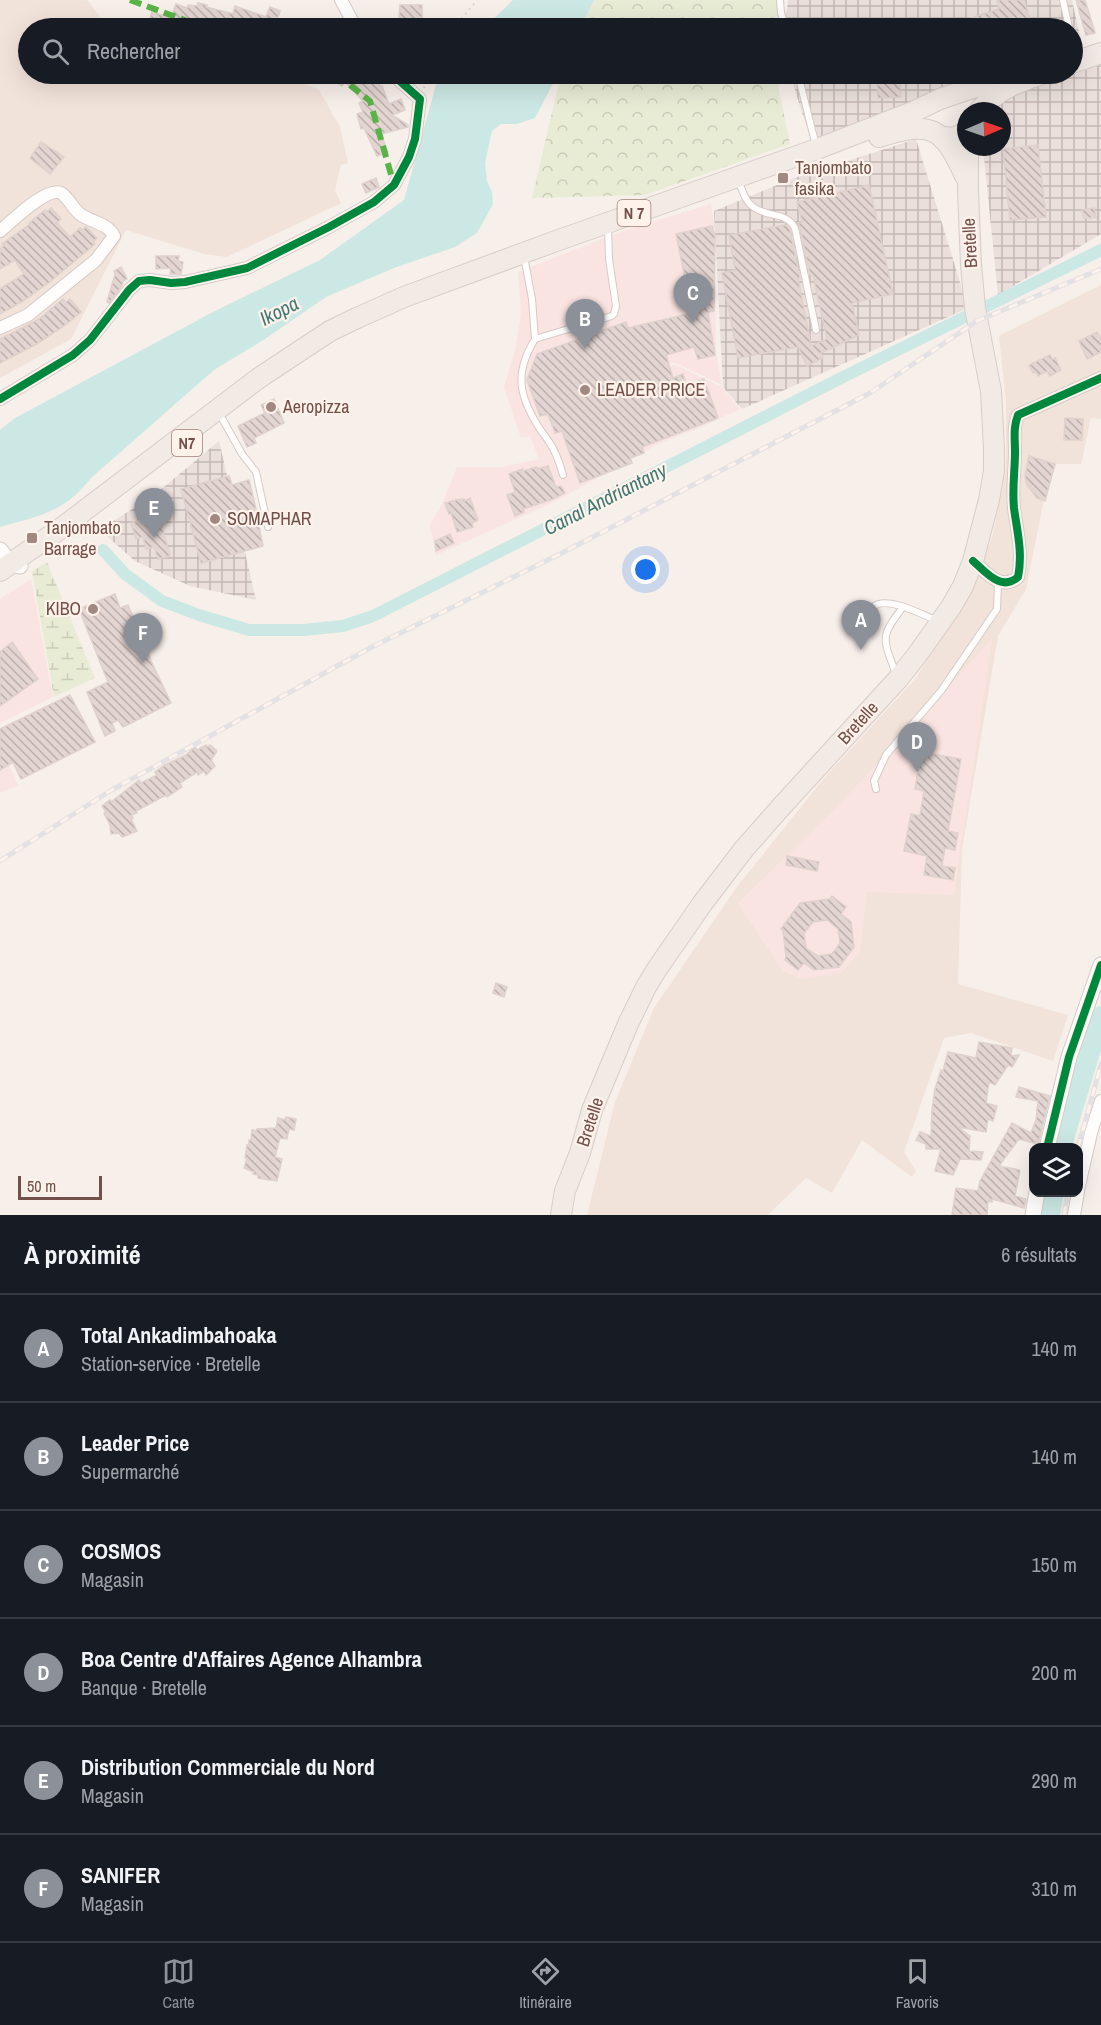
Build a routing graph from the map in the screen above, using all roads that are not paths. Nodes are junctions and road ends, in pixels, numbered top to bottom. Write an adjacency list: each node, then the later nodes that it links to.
1 (341, 0): 4 (street)
2 (780, 0): 5 (lane)
3 (1063, 0): 6 (lane)
4 (351, 18)
5 (783, 18)
6 (1067, 18)
7 (1101, 44): 8 (main road)
8 (1083, 50)
9 (1101, 53): 10 (main road)
10 (1083, 54)
11 (403, 84): 33 (street)
12 (801, 84): 20 (lane)
13 (984, 84): 15 (main road, N 7)
14 (1013, 84): 17 (main road)
15 (943, 98): 16 (main road); 18 (main road); 20 (main road, N 7)
16 (964, 102)
17 (988, 102)
18 (939, 135): 19 (main road); 20 (main road, N 7); 23 (main road)
19 (957, 136)
20 (818, 153): 22 (main road, N 7)
21 (968, 156): 23 (main road, Bretelle)
22 (739, 181): 24 (main road, N 7); 29 (lane)
23 (968, 181): 37 (main road, Bretelle)
24 (608, 226): 26 (main road, N 7); 31 (lane)
25 (0, 231): 28 (street)
26 (524, 256): 27 (main road, N 7); 30 (main road, N 7); 31 (lane)
27 (382, 314): 34 (main road, N7)
28 (0, 328)
29 (816, 330)
30 (330, 331): 34 (main road, N7)
31 (535, 339): 35 (lane)
32 (1101, 378): 39 (street)
33 (0, 399)
34 (219, 414): 36 (lane); 38 (main road, N7)
35 (563, 476)
36 (268, 527)
37 (973, 561): 39 (street); 42 (main road, Bretelle)
38 (9, 562): 40 (main road, N7)
39 (999, 582): 45 (lane)
40 (0, 583)
41 (903, 607): 42 (lane); 43 (lane); 44 (lane)
42 (941, 622): 44 (main road, Bretelle)
43 (855, 628)
44 (898, 679): 52 (main road, Bretelle)
45 (876, 789)
46 (1101, 965): 48 (street)
47 (1101, 1101): 49 (street)
48 (1048, 1143)
49 (1083, 1169)
50 (1036, 1197): 53 (street)
51 (1077, 1197): 54 (street)
52 (561, 1215)
53 (1033, 1215)
54 (1074, 1215)

